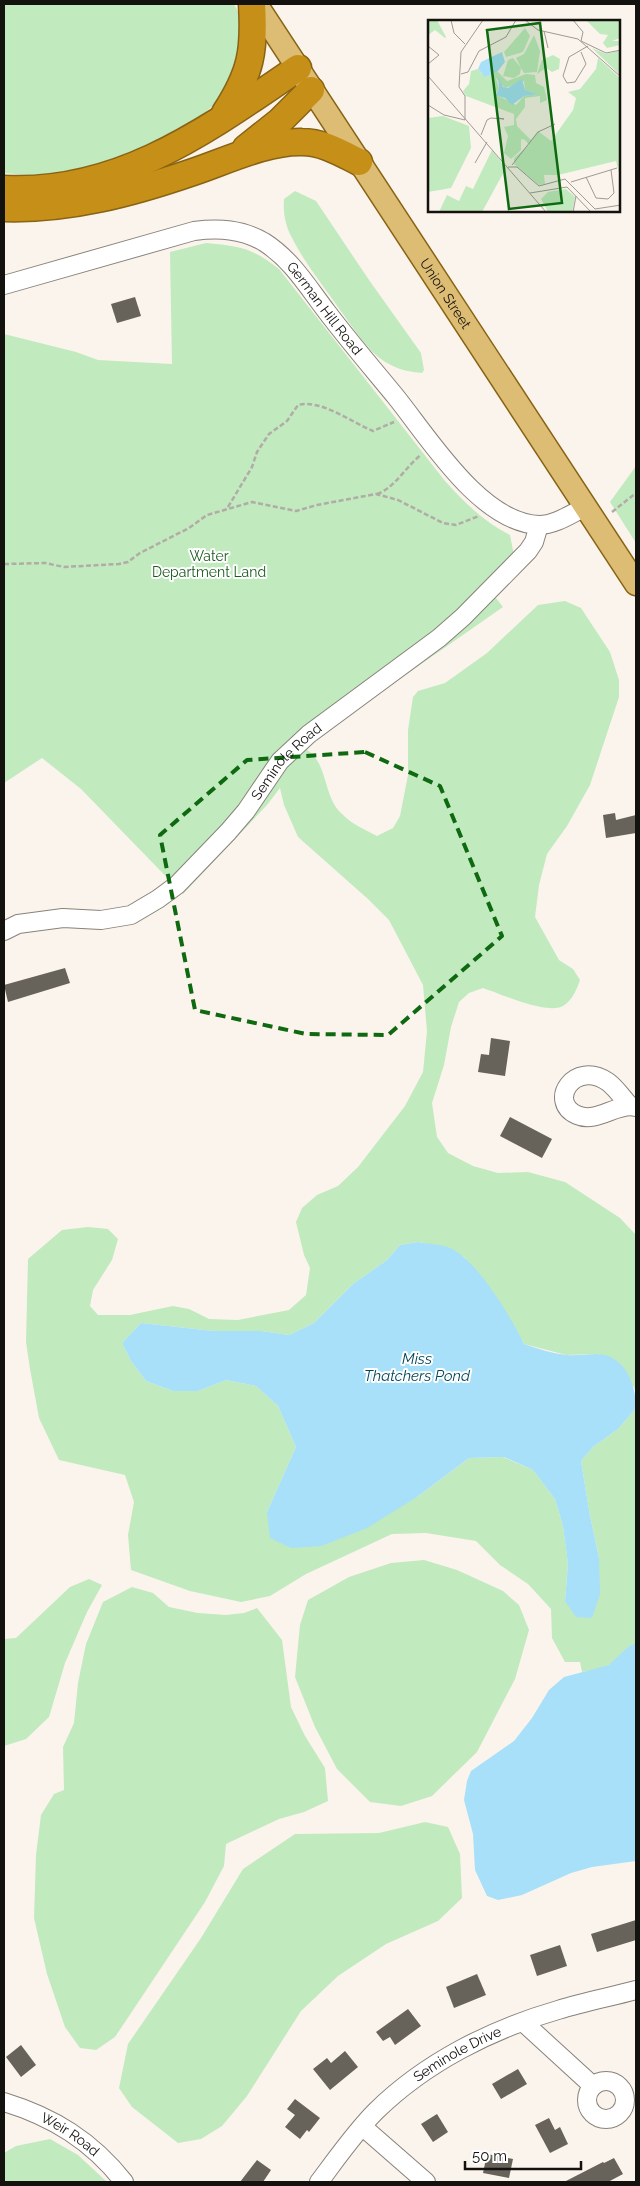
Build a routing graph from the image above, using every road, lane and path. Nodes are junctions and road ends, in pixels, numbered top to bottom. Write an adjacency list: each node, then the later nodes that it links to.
1 (254, 4): 2 (main road, Union Street); 3 (highway)
2 (305, 79): 3 (highway); 4 (highway); 5 (main road, Union Street)
3 (222, 118): 6 (highway)
4 (233, 156): 5 (highway); 7 (highway)
5 (359, 162): 15 (main road, Union Street)
6 (4, 189)
7 (4, 208)
8 (4, 285): 9 (street, German Hill Road)
9 (409, 415): 10 (street, German Hill Road); 13 (path)
10 (434, 449): 11 (path); 14 (street, German Hill Road)
11 (376, 494): 13 (path); 14 (path)
12 (636, 494): 15 (path)
13 (228, 507): 17 (path)
14 (496, 508): 16 (street, German Hill Road)
15 (590, 514): 16 (street); 18 (main road, Union Street)
16 (539, 525): 19 (street, Seminole Road)
17 (4, 564)
18 (636, 584)
19 (4, 931)
20 (636, 1990): 21 (street, Seminole Drive)
21 (523, 2022): 22 (street); 24 (street, Seminole Drive)
22 (593, 2086)
23 (4, 2102): 25 (street, Weir Road)
24 (363, 2127): 26 (street, Seminole Drive); 27 (street)
25 (124, 2182)
26 (319, 2182)
27 (426, 2182)

